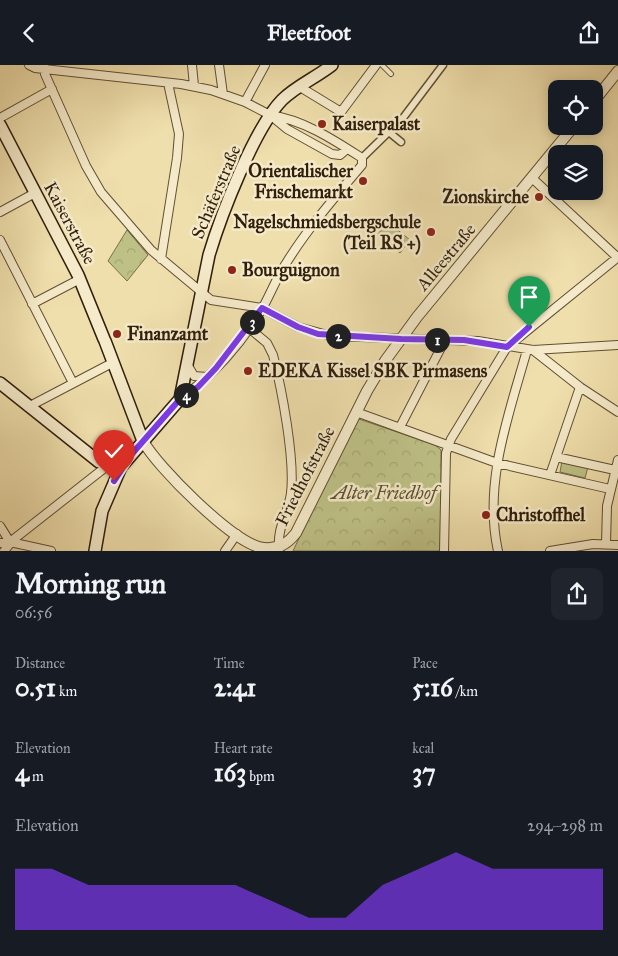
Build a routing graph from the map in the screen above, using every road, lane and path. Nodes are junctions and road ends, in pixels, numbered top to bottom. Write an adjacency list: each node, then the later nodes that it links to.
1 (29, 65): 9 (street)
2 (192, 65): 13 (street)
3 (219, 65): 17 (street)
4 (265, 65): 18 (street)
5 (332, 65): 14 (main road, Schäferstraße)
6 (376, 65): 14 (street)
7 (382, 65): 11 (lane)
8 (444, 65): 22 (street)
9 (44, 67): 12 (street); 15 (street)
10 (618, 71): 16 (street)
11 (391, 74)
12 (168, 83): 13 (street); 32 (street)
13 (194, 86): 17 (street)
14 (300, 87): 19 (main road, Schäferstraße)
15 (52, 89): 20 (street); 32 (street)
16 (603, 90)
17 (223, 93): 18 (street)
18 (244, 102): 19 (street)
19 (270, 115): 25 (street); 25 (street); 34 (main road, Schäferstraße)
20 (0, 118)
21 (0, 125): 28 (main road, Kaiserstraße)
22 (390, 133): 24 (street); 26 (street)
23 (567, 135): 27 (street, Alleestraße)
24 (401, 142)
25 (347, 149): 26 (street)
26 (362, 158): 36 (street)
27 (532, 178): 31 (street); 38 (street, Alleestraße)
28 (35, 193): 29 (street); 33 (main road, Kaiserstraße)
29 (2, 209)
30 (0, 240): 35 (street)
31 (618, 257): 41 (street)
32 (160, 259): 34 (street)
33 (80, 279): 35 (street); 43 (main road, Kaiserstraße)
34 (201, 293): 36 (street); 44 (main road, Schäferstraße)
35 (32, 304): 47 (street)
36 (262, 308): 37 (street); 38 (street)
37 (248, 328): 45 (street); 70 (street)
38 (401, 339): 39 (street); 51 (street, Friedhofstraße)
39 (445, 340): 41 (street); 53 (street)
40 (618, 345): 42 (street)
41 (507, 347): 42 (street); 55 (street)
42 (530, 350): 48 (street); 58 (street)
43 (114, 362): 47 (street); 54 (main road, Kaiserstraße)
44 (187, 364): 45 (street); 49 (main road, Schäferstraße)
45 (207, 377): 49 (street)
46 (0, 383): 50 (main road)
47 (72, 383): 50 (street)
48 (580, 387): 52 (street); 56 (street)
49 (180, 399): 54 (main road)
50 (28, 407): 59 (main road)
51 (356, 411): 53 (street); 70 (street, Friedhofstraße)
52 (618, 412)
53 (400, 427): 55 (street)
54 (143, 441): 60 (main road); 65 (street, Friedhofstraße)
55 (448, 446): 58 (street); 76 (street)
56 (556, 457): 61 (street); 62 (street)
57 (618, 460): 61 (street)
58 (497, 463): 62 (street); 77 (street)
59 (107, 466): 60 (main road); 66 (street)
60 (121, 467): 74 (main road)
61 (615, 470): 63 (street)
62 (550, 475): 63 (street)
63 (610, 489): 68 (street)
64 (0, 525): 66 (street)
65 (237, 535): 70 (street, Friedhofstraße); 75 (street)
66 (10, 542): 67 (street); 72 (street); 73 (street)
67 (0, 543)
68 (606, 544): 69 (street); 71 (street)
69 (618, 545)
70 (279, 549)
71 (564, 549): 78 (street)
72 (4, 551)
73 (50, 551)
74 (95, 551)
75 (225, 551)
76 (444, 551)
77 (498, 551)
78 (550, 551)

